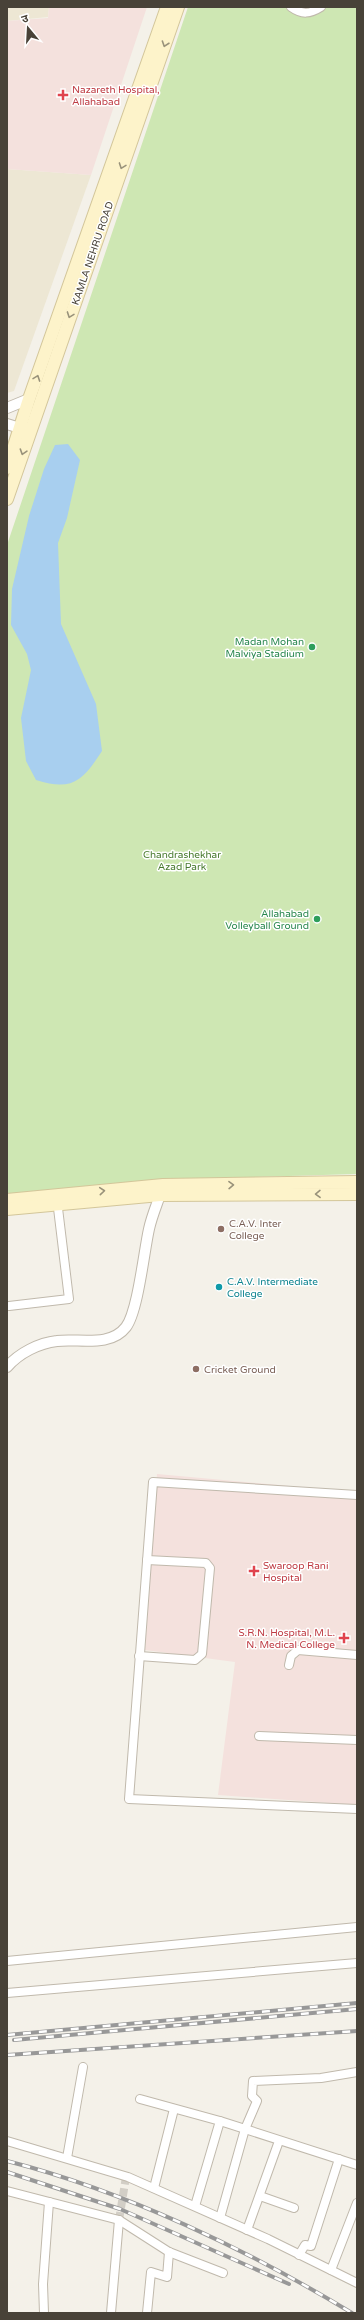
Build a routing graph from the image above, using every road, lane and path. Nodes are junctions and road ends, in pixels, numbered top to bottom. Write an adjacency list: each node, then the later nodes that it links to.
1 (167, 7): 5 (main road, KAMLA NEHRU ROAD, one-way to 1)
2 (178, 7): 8 (main road, KAMLA NEHRU ROAD, one-way to 8)
3 (291, 7): 4 (street)
4 (321, 7)
5 (29, 398): 6 (street); 8 (main road, KAMLA NEHRU ROAD)
6 (7, 408)
7 (7, 424): 8 (street)
8 (25, 430): 9 (main road, KAMLA NEHRU ROAD); 10 (main road, KAMLA NEHRU ROAD, one-way to 10)
9 (7, 465)
10 (7, 499)
11 (357, 1182): 12 (main road, one-way to 11)
12 (162, 1190): 13 (main road, one-way to 12); 14 (main road); 18 (street)
13 (357, 1194)
14 (57, 1199): 15 (main road); 16 (main road); 17 (street)
15 (7, 1200)
16 (7, 1209)
17 (9, 1306)
18 (7, 1367)
19 (357, 1494): 20 (street)
20 (147, 1560): 22 (street); 22 (street)
21 (357, 1655): 23 (street)
22 (140, 1656): 26 (street)
23 (289, 1665)
24 (259, 1736): 25 (street)
25 (357, 1740)
26 (357, 1809)
27 (357, 1927): 28 (street)
28 (7, 1961)
29 (357, 1963): 30 (street)
30 (7, 1993)
31 (83, 2067): 39 (street)
32 (357, 2072): 36 (street)
33 (140, 2099): 34 (street)
34 (174, 2109): 35 (street); 42 (street)
35 (220, 2121): 36 (street); 47 (street)
36 (245, 2130): 38 (street); 49 (street)
37 (7, 2141): 39 (street)
38 (279, 2141): 40 (street); 44 (street)
39 (67, 2158): 42 (street)
40 (339, 2159): 41 (street); 53 (street)
41 (357, 2165)
42 (154, 2188): 47 (street)
43 (7, 2191): 45 (street)
44 (260, 2196): 48 (street); 51 (street)
45 (49, 2202): 50 (street); 57 (street)
46 (357, 2203): 54 (street)
47 (195, 2206): 49 (street)
48 (294, 2208)
49 (220, 2218): 51 (street)
50 (119, 2220): 52 (street); 58 (street)
51 (247, 2230): 53 (street)
52 (169, 2252): 55 (street); 59 (street)
53 (299, 2255): 54 (street)
54 (330, 2270): 56 (street)
55 (223, 2273)
56 (356, 2281)
57 (44, 2313)
58 (111, 2313)
59 (147, 2313)

